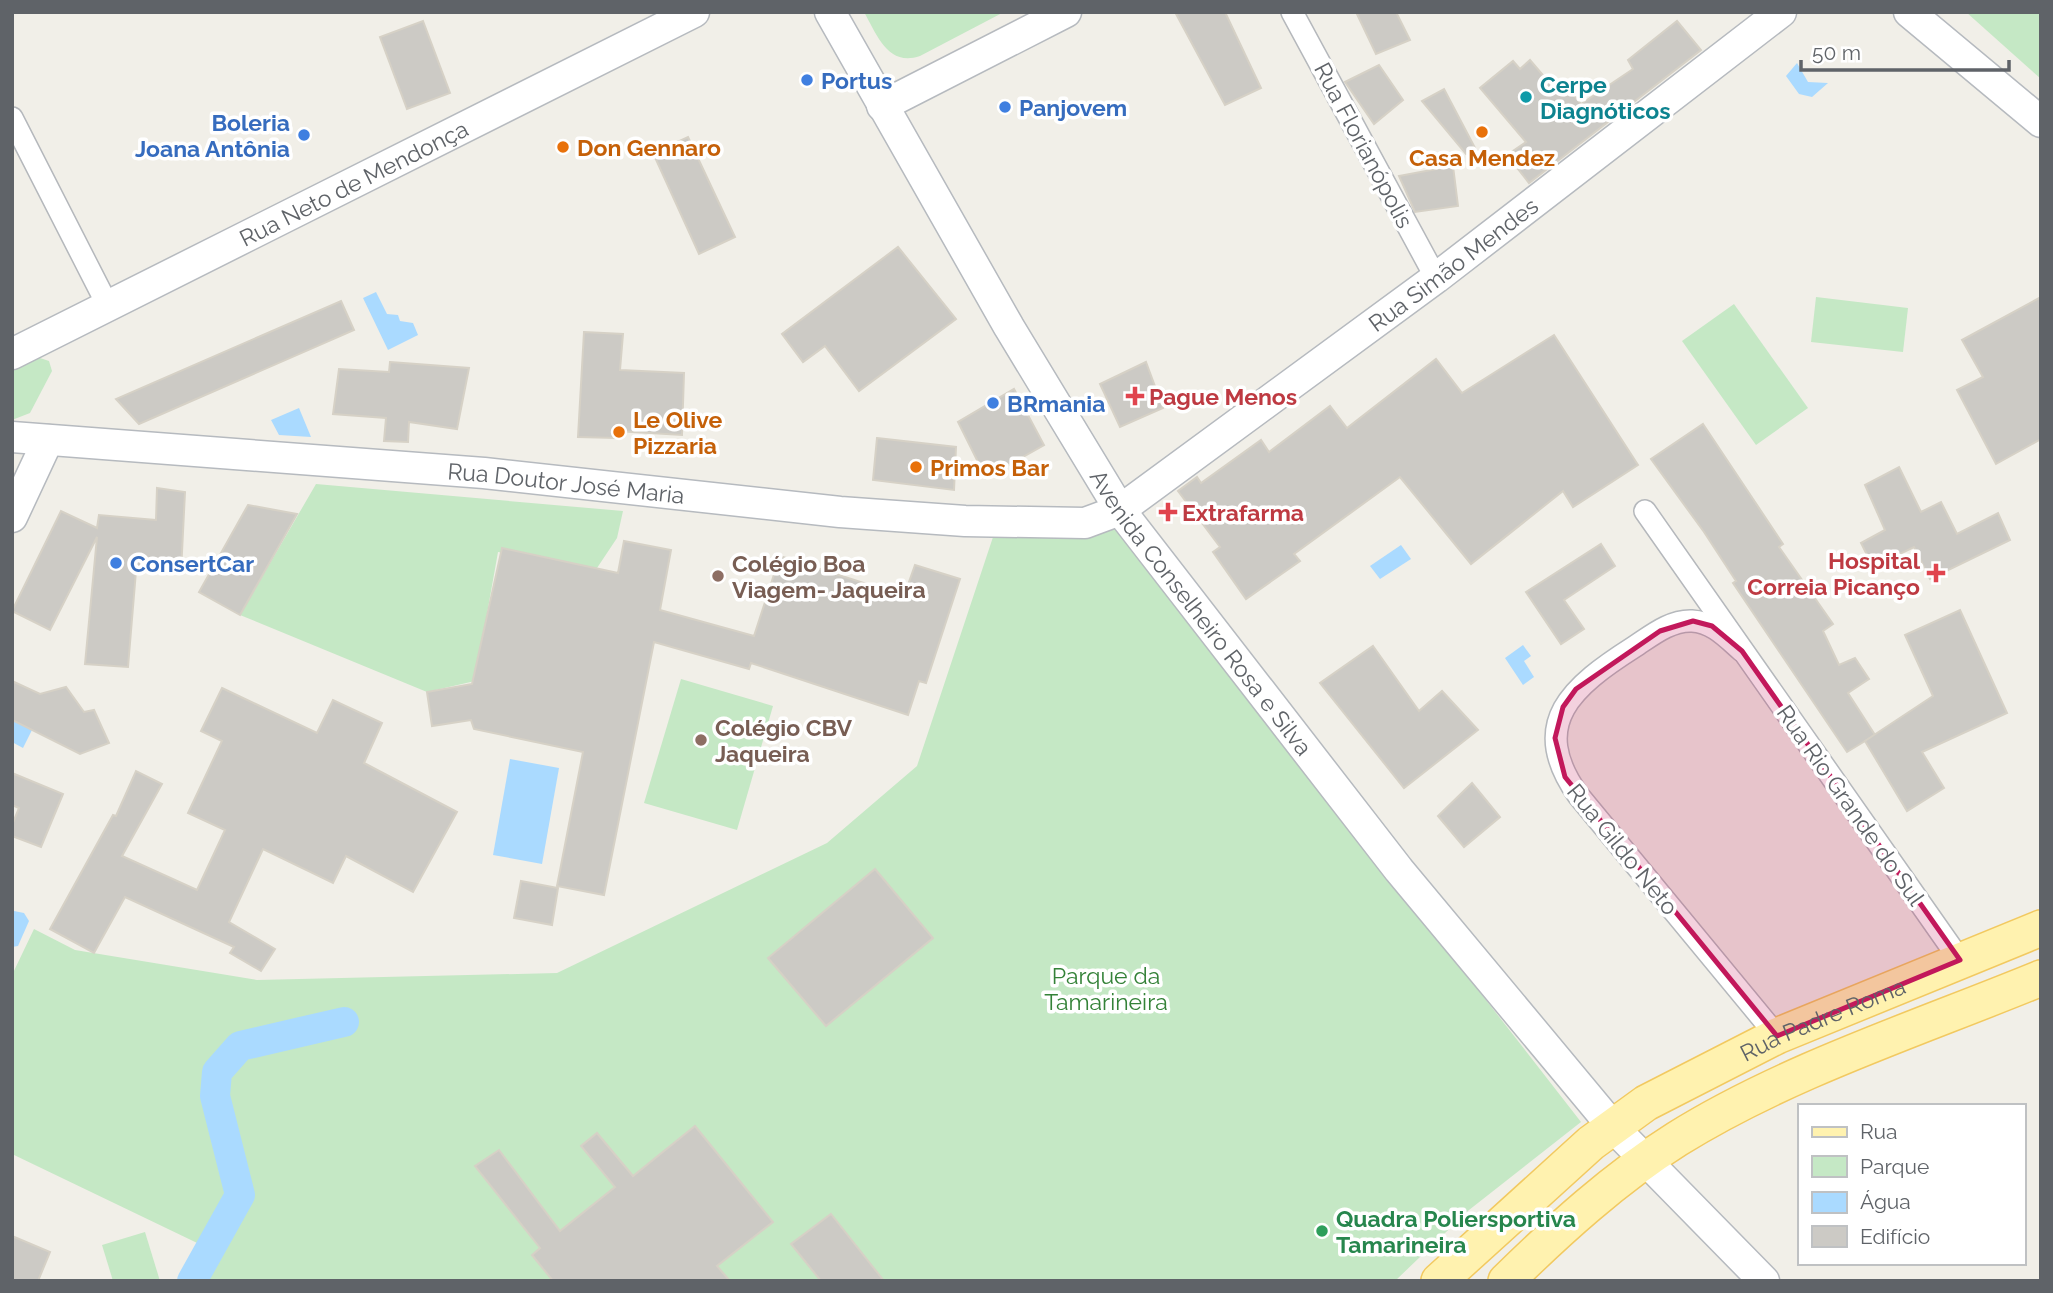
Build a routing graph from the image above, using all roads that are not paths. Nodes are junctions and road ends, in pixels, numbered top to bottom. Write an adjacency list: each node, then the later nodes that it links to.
1 (694, 12): 11 (street, Rua Neto de Mendonça)
2 (830, 12): 7 (street, Avenida Conselheiro Rosa e Silva)
3 (1066, 12): 7 (street)
4 (1292, 12): 10 (street, Rua Florianópolis)
5 (1781, 12): 10 (street, Rua Simão Mendes)
6 (1909, 12): 9 (street)
7 (882, 106): 15 (street, Avenida Conselheiro Rosa e Silva)
8 (12, 118): 11 (street)
9 (2041, 122)
10 (1436, 278): 15 (street, Rua Simão Mendes)
11 (109, 308): 12 (street, Rua Neto de Mendonça)
12 (12, 354)
13 (12, 437): 14 (street, Rua Doutor José Maria)
14 (48, 440): 15 (street, Rua Doutor José Maria); 17 (street)
15 (1120, 510): 24 (street, Avenida Conselheiro Rosa e Silva)
16 (1644, 511): 19 (street, Rua Rio Grande do Sul)
17 (12, 517)
18 (1693, 621): 19 (street, Rua Rio Grande do Sul); 23 (street, Rua Gildo Neto)
19 (1742, 651): 21 (street, Rua Rio Grande do Sul)
20 (2041, 928): 21 (main road, Rua Padre Roma)
21 (1960, 960): 23 (main road, Rua Padre Roma)
22 (2041, 978): 25 (main road, Rua Padre Roma)
23 (1777, 1036): 24 (main road, Rua Padre Roma)
24 (1613, 1127): 25 (street, Avenida Conselheiro Rosa e Silva); 26 (main road, Rua Padre Roma)
25 (1645, 1161): 27 (main road, Rua Padre Roma); 28 (street, Avenida Conselheiro Rosa e Silva)
26 (1439, 1281)
27 (1506, 1281)
28 (1764, 1281)

